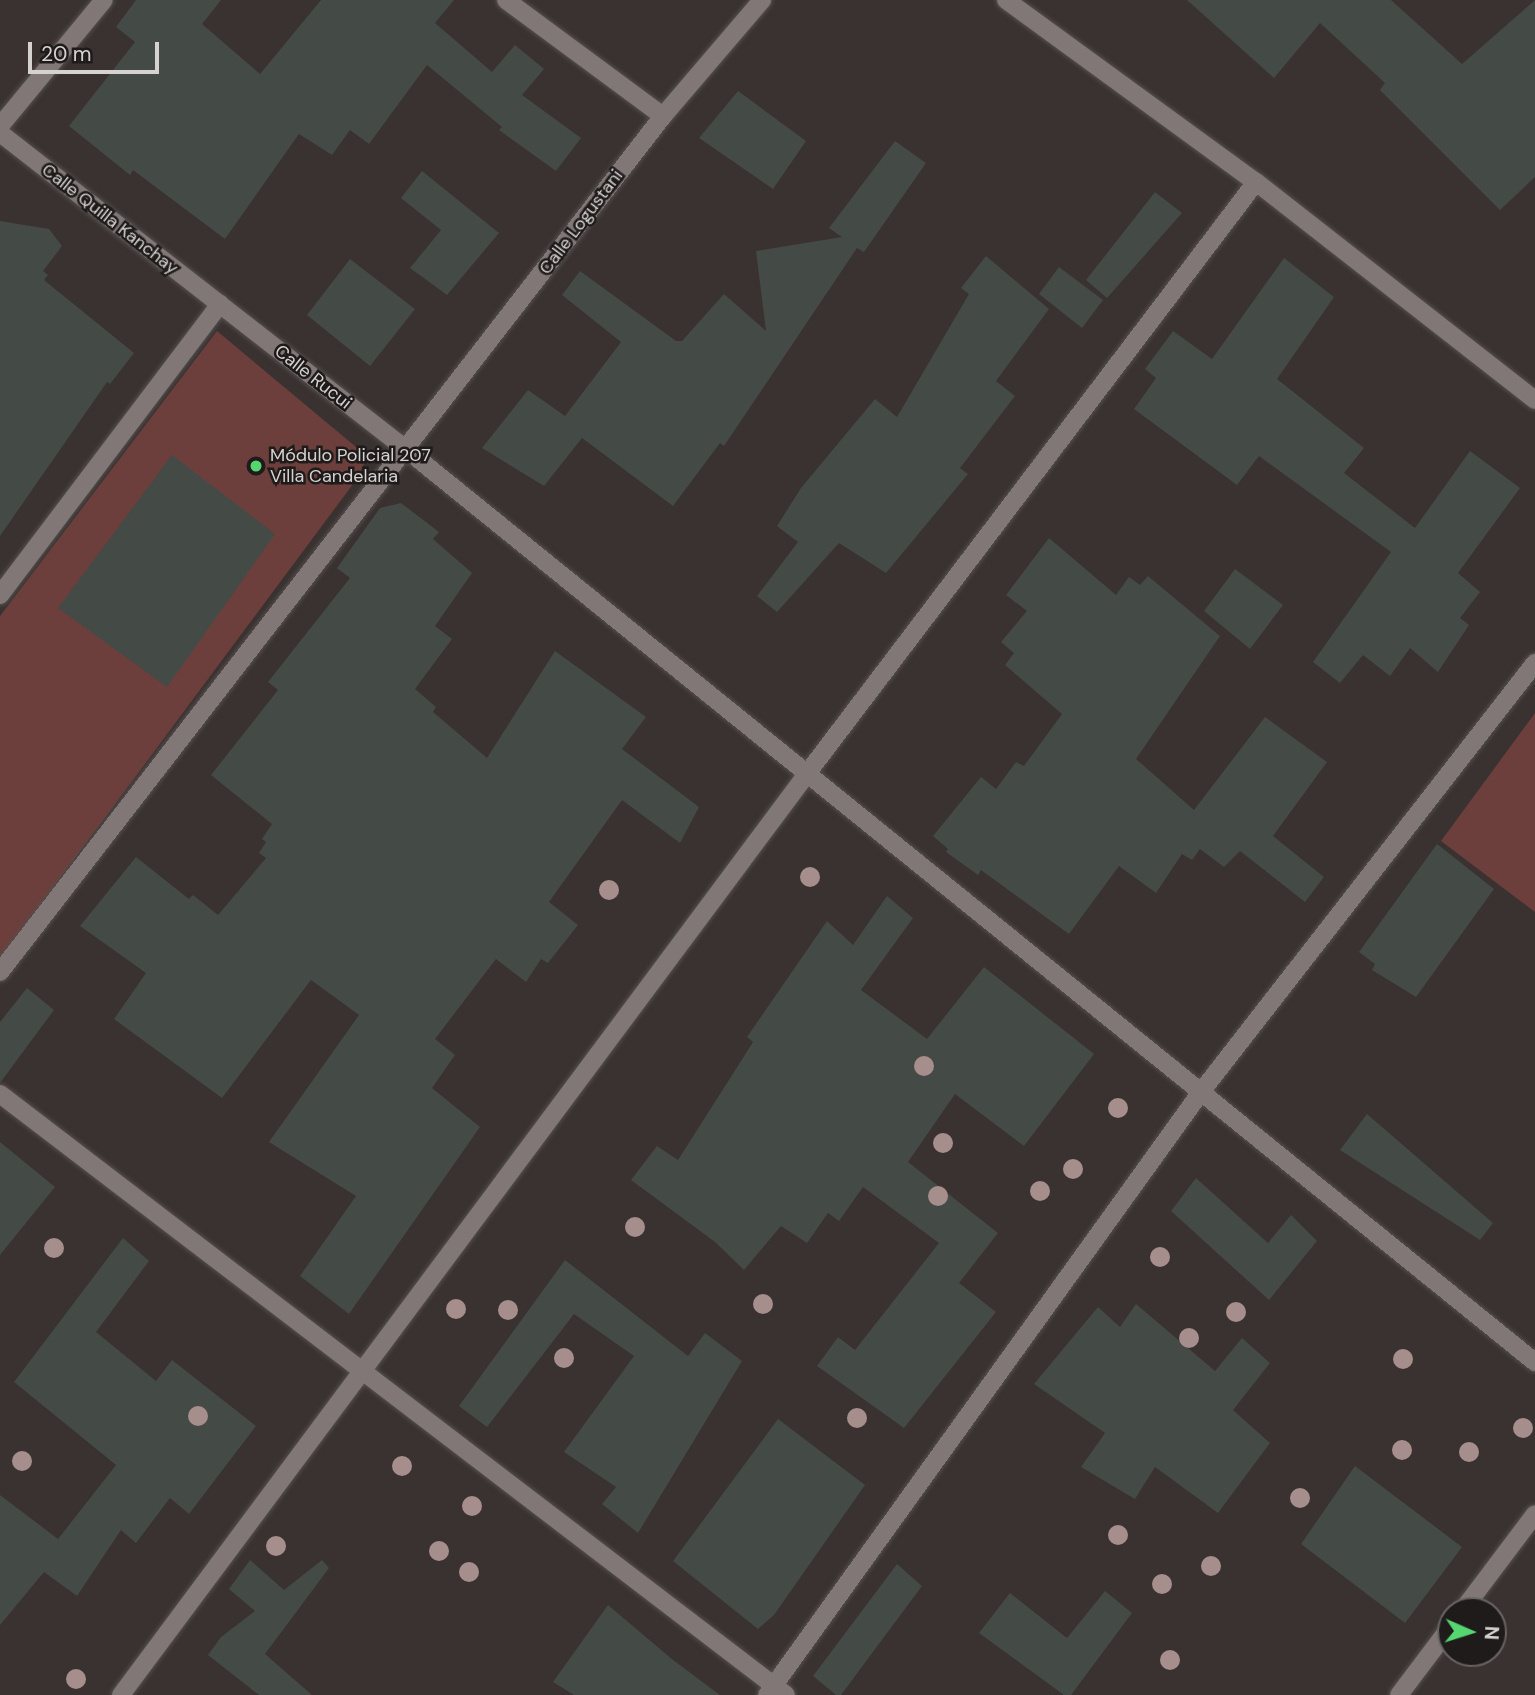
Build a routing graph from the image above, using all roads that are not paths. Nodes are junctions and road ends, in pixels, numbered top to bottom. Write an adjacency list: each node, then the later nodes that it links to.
1 (506, 0): 5 (street)
2 (762, 0): 5 (street, Calle Logustani)
3 (1006, 0): 8 (street)
4 (98, 2): 6 (street)
5 (663, 116): 11 (street, Calle Logustani)
6 (0, 126)
7 (0, 133): 9 (street, Calle Quilla Kanchay)
8 (1256, 182): 10 (street); 14 (street)
9 (220, 304): 11 (street, Calle Rucui); 12 (street)
10 (1535, 400)
11 (407, 450): 14 (street, Calle Rucui); 15 (street, Calle Logustani)
12 (0, 595)
13 (1535, 663): 16 (street)
14 (806, 775): 16 (street, Calle Rucui); 19 (street)
15 (0, 972)
16 (1201, 1092): 18 (street, Calle Rucui); 23 (street)
17 (0, 1094): 19 (street)
18 (1535, 1362)
19 (361, 1371): 23 (street); 24 (street)
20 (1535, 1514): 21 (street)
21 (1473, 1597)
22 (1437, 1645): 25 (street)
23 (776, 1692)
24 (121, 1695)
25 (1399, 1695)

